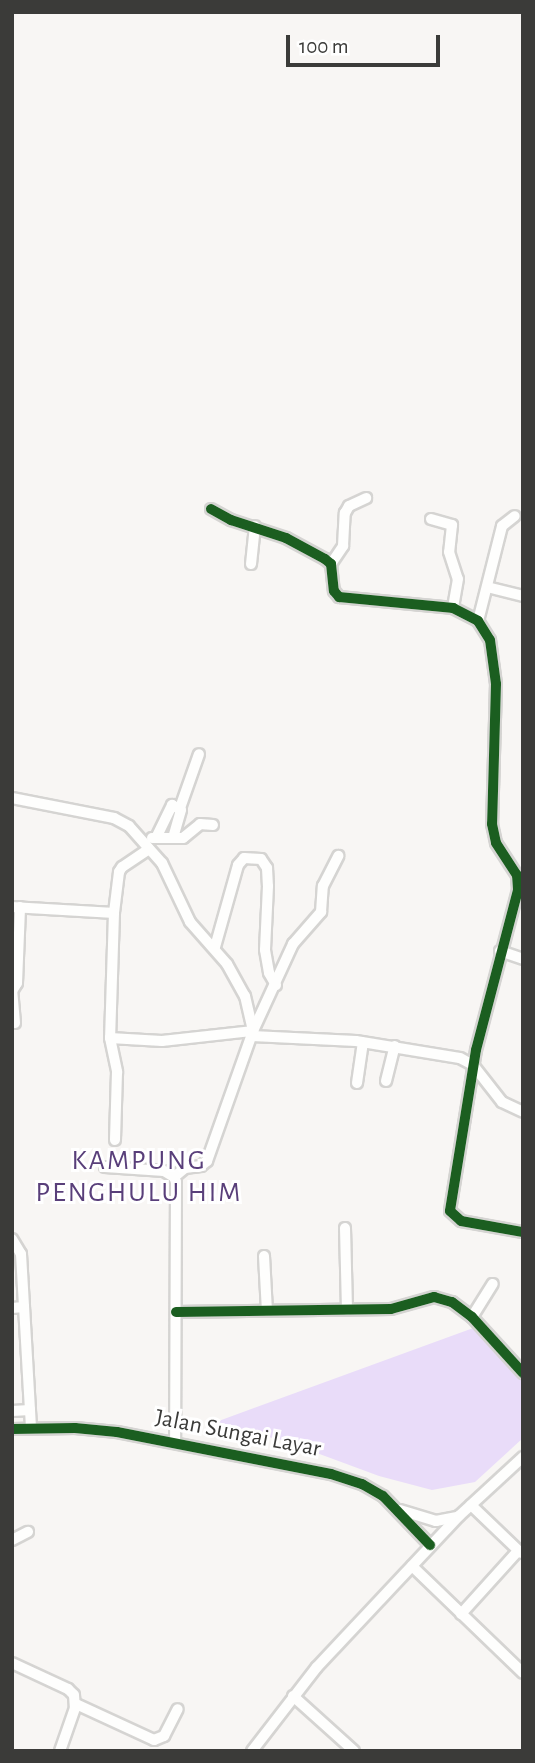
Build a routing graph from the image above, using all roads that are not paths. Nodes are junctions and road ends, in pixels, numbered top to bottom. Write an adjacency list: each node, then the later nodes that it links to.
1 (366, 498): 7 (street)
2 (211, 509): 5 (street)
3 (514, 516): 8 (street)
4 (431, 519): 10 (street)
5 (255, 526): 6 (street); 7 (street)
6 (251, 564)
7 (331, 564): 10 (street)
8 (486, 587): 9 (street); 11 (street)
9 (523, 596)
10 (453, 608): 11 (street)
11 (478, 621): 24 (street)
12 (199, 754): 14 (street)
13 (12, 798): 16 (street)
14 (180, 808): 17 (street); 18 (street)
15 (212, 825): 18 (street)
16 (141, 838): 17 (street); 19 (street)
17 (156, 838): 18 (street)
18 (173, 838)
19 (149, 849): 22 (street); 23 (street)
20 (338, 856): 26 (street)
21 (16, 907): 22 (street); 27 (street)
22 (114, 913): 30 (street)
23 (215, 947): 26 (street); 29 (street)
24 (500, 951): 25 (street); 33 (street)
25 (523, 959)
26 (276, 985): 29 (street)
27 (12, 991): 28 (street)
28 (15, 1023)
29 (252, 1034): 30 (street); 31 (street); 39 (street)
30 (110, 1038): 37 (street)
31 (363, 1042): 32 (street); 35 (street)
32 (395, 1046): 33 (street); 34 (street)
33 (473, 1065): 36 (street); 41 (street)
34 (386, 1081)
35 (357, 1083)
36 (523, 1112)
37 (115, 1140)
38 (105, 1167): 39 (street)
39 (174, 1177): 49 (street)
40 (345, 1228): 47 (street)
41 (523, 1232)
42 (12, 1239): 45 (street)
43 (264, 1256): 48 (street)
44 (493, 1284): 50 (street)
45 (24, 1307): 46 (street); 52 (street)
46 (12, 1308)
47 (347, 1310): 48 (street); 50 (street)
48 (267, 1311): 49 (street)
49 (177, 1312): 56 (street)
50 (472, 1317): 51 (street)
51 (523, 1373)
52 (30, 1410): 53 (street); 54 (street)
53 (12, 1411)
54 (31, 1428): 55 (street, Jalan Sungai Layar); 56 (street, Jalan Sungai Layar)
55 (12, 1429)
56 (175, 1441): 59 (street, Jalan Sungai Layar)
57 (523, 1457): 58 (street)
58 (471, 1505): 60 (street); 64 (street)
59 (397, 1508): 60 (street); 63 (street, Jalan Sungai Layar)
60 (459, 1516): 63 (street)
61 (28, 1532): 62 (street)
62 (12, 1540)
63 (430, 1545): 65 (street)
64 (520, 1553): 66 (street)
65 (412, 1566): 66 (street); 69 (street)
66 (461, 1614): 68 (street)
67 (12, 1662): 70 (street)
68 (523, 1673)
69 (293, 1696): 73 (street); 74 (street)
70 (76, 1704): 71 (street); 72 (street)
71 (178, 1709)
72 (60, 1751)
73 (252, 1751)
74 (354, 1751)

